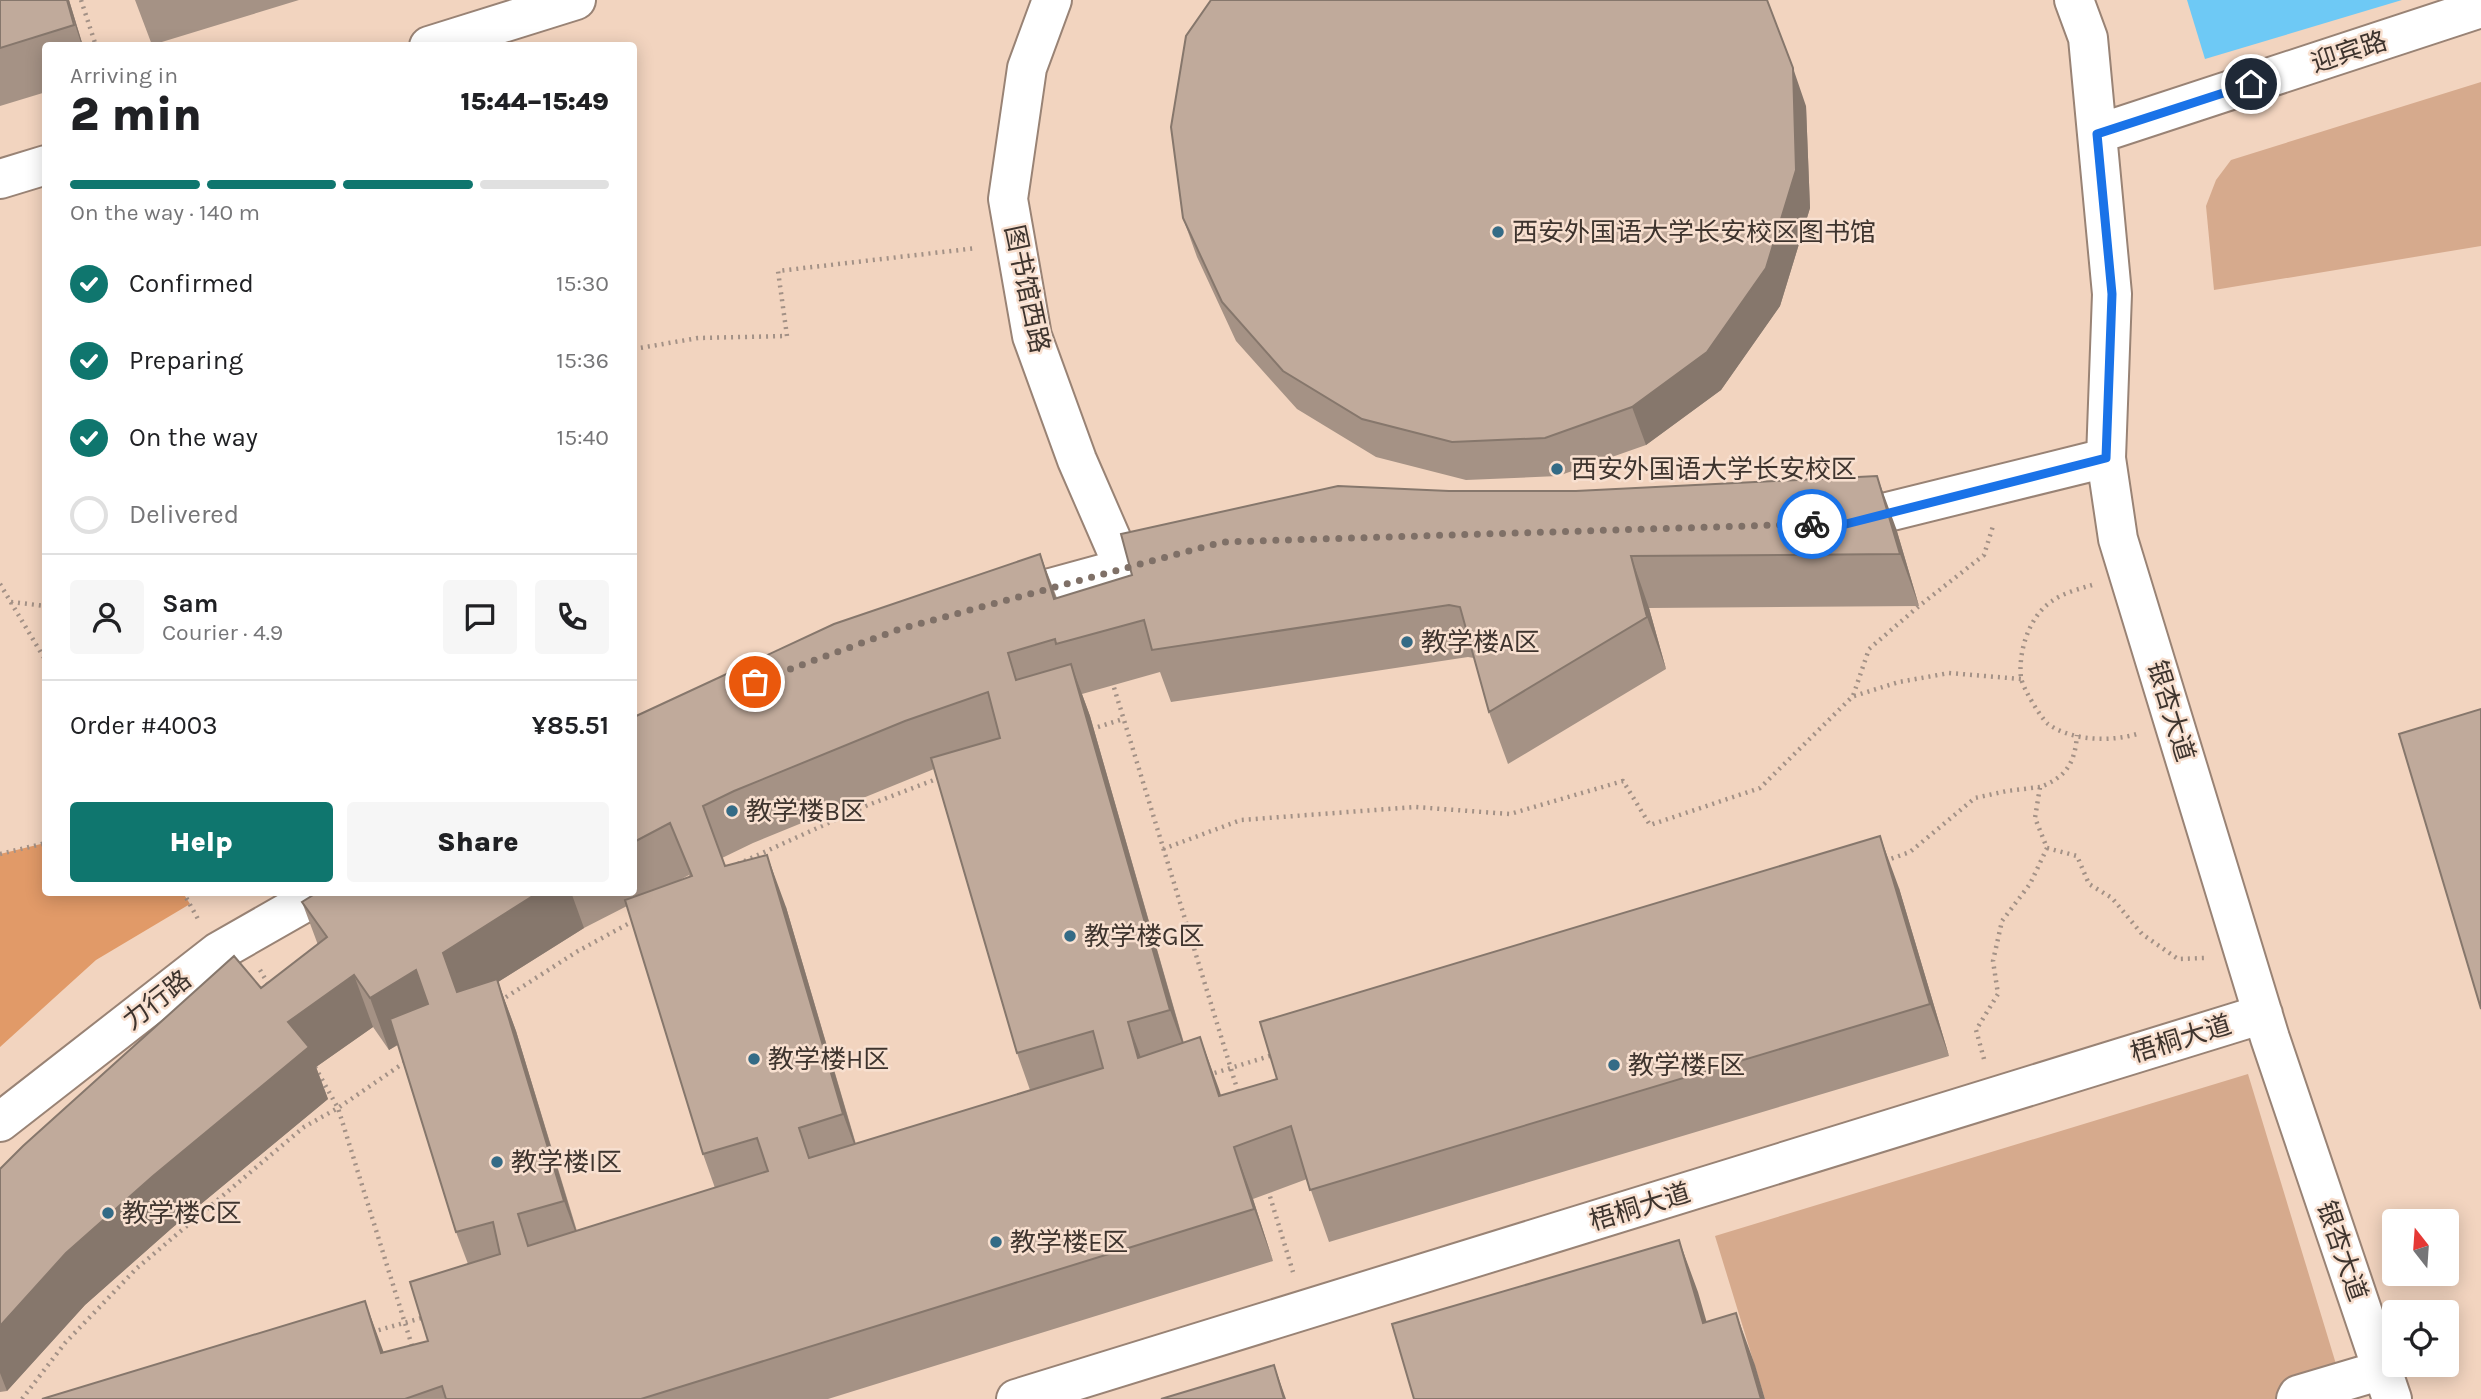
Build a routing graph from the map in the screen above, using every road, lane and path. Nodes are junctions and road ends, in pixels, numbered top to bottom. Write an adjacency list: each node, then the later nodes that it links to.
1 (81, 0): 6 (path)
2 (576, 0): 7 (street)
3 (1052, 0): 11 (street, 图书馆西路)
4 (2074, 0): 8 (street, 银杏大道)
5 (2481, 8): 8 (street, 迎宾路)
6 (95, 42)
7 (442, 42)
8 (2097, 134): 13 (street, 银杏大道)
9 (42, 166): 10 (street)
10 (0, 179)
11 (1016, 243): 12 (path); 16 (street, 图书馆西路)
12 (637, 348)
13 (2106, 458): 14 (street); 31 (street, 银杏大道)
14 (2006, 483): 15 (street); 29 (path)
15 (1806, 524)
16 (1105, 525): 18 (street); 19 (street, 图书馆西路); 20 (street)
17 (1222, 542): 18 (street)
18 (1169, 556): 19 (street)
19 (1124, 568): 20 (street)
20 (1081, 580): 25 (street)
21 (0, 584): 23 (path)
22 (2079, 589): 28 (path)
23 (10, 602): 24 (path); 26 (path)
24 (42, 606)
25 (965, 612)
26 (42, 654)
27 (1108, 669): 30 (path)
28 (2021, 679): 29 (path); 33 (path)
29 (1853, 696): 38 (path)
30 (1123, 719): 32 (path); 38 (path)
31 (2175, 723): 33 (path); 45 (street, 银杏大道)
32 (1098, 727)
33 (2077, 735): 35 (path)
34 (953, 773): 41 (path)
35 (2040, 787): 37 (path); 40 (path)
36 (42, 845): 39 (path)
37 (2047, 848): 45 (path); 54 (path)
38 (1163, 849): 52 (path)
39 (0, 854)
40 (1873, 865)
41 (731, 868)
42 (316, 896): 44 (street, 力行路)
43 (646, 914): 47 (path)
44 (242, 939): 46 (path); 57 (street, 力行路)
45 (2245, 956): 48 (street, 银杏大道)
46 (270, 987)
47 (496, 1003)
48 (2263, 1014): 54 (street, 梧桐大道); 64 (street, 银杏大道)
49 (1283, 1052): 52 (path)
50 (411, 1058): 56 (path)
51 (311, 1059): 56 (path)
52 (1231, 1068): 53 (path); 55 (path)
53 (1206, 1076)
54 (1994, 1097): 59 (street, 梧桐大道)
55 (1242, 1106)
56 (338, 1108): 61 (path); 65 (path)
57 (0, 1122)
58 (1266, 1183): 59 (path)
59 (1305, 1310): 66 (street, 梧桐大道)
60 (427, 1316): 61 (path)
61 (405, 1323): 62 (path); 63 (path)
62 (364, 1334)
63 (416, 1361)
64 (2387, 1384): 67 (street)
65 (22, 1399)
66 (1016, 1399)
67 (2295, 1399)

